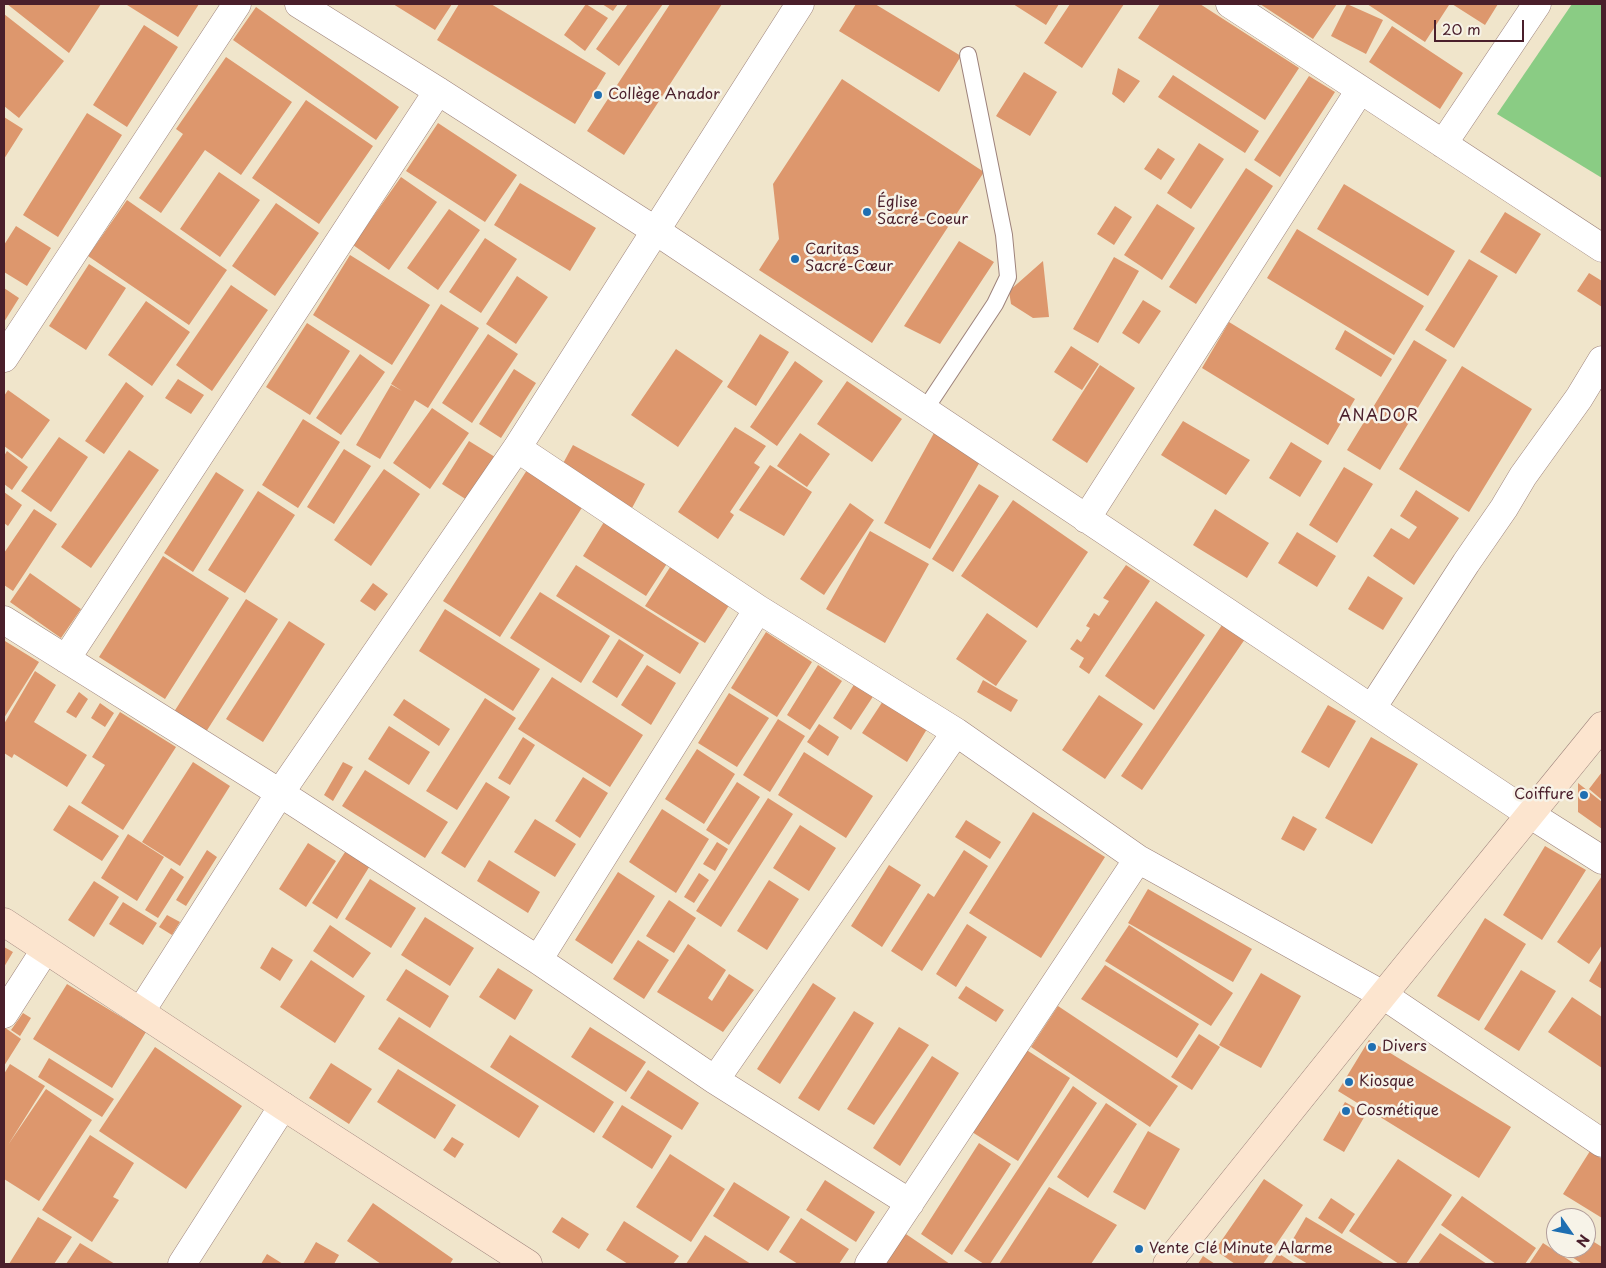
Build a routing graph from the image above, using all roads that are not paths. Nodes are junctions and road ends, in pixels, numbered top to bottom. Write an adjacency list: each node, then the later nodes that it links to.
1 (237, 4): 12 (street)
2 (299, 4): 8 (street)
3 (800, 4): 10 (street)
4 (1230, 4): 7 (street)
5 (1537, 4): 9 (street)
6 (968, 55): 14 (lane)
7 (1360, 90): 9 (street); 16 (street)
8 (438, 91): 10 (street); 19 (street)
9 (1444, 144): 11 (street)
10 (656, 232): 14 (street); 15 (street)
11 (1602, 248)
12 (4, 358)
13 (1602, 360): 20 (street)
14 (924, 411): 16 (street)
15 (517, 448): 17 (street); 23 (street)
16 (1086, 519): 20 (street)
17 (758, 608): 22 (street); 29 (street)
18 (4, 620): 19 (street)
19 (66, 659): 23 (street)
20 (1372, 708): 24 (street)
21 (1602, 726): 24 (street)
22 (956, 732): 25 (street); 33 (street)
23 (280, 792): 29 (street); 31 (street)
24 (1531, 815): 26 (street); 30 (street)
25 (1138, 859): 30 (street); 36 (street)
26 (1602, 860)
27 (4, 922): 28 (street)
28 (45, 950): 31 (street); 32 (street)
29 (538, 960): 33 (street)
30 (1383, 995): 35 (street); 40 (street)
31 (141, 1011): 34 (street)
32 (4, 1014)
33 (715, 1080): 36 (street)
34 (283, 1106): 37 (street); 38 (street)
35 (1602, 1143)
36 (910, 1203): 39 (street)
37 (512, 1260)
38 (182, 1264)
39 (869, 1264)
40 (1167, 1264)

